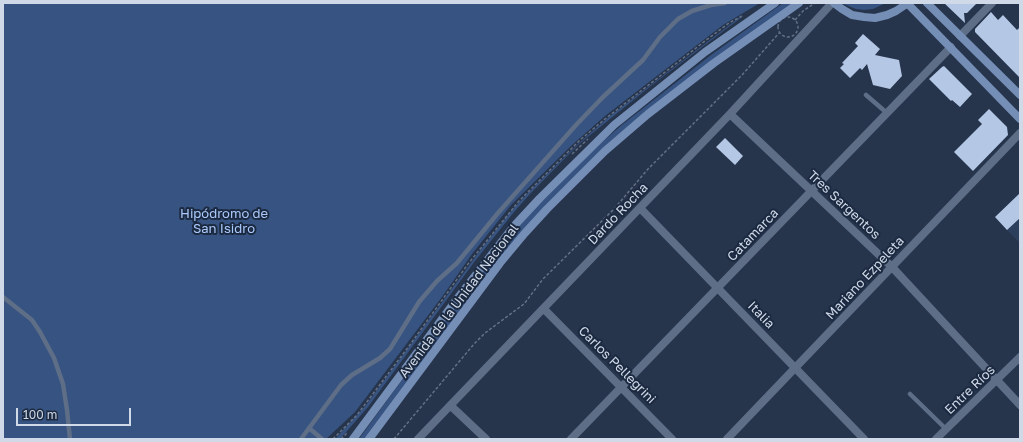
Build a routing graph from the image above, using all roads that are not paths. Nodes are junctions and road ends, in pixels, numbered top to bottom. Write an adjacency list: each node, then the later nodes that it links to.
1 (725, 3): 29 (lane)
2 (775, 3): 34 (main road, Avenida de la Unidad Nacional)
3 (799, 3): 35 (main road, Avenida de la Unidad Nacional)
4 (833, 3): 5 (main road); 13 (street, Dardo Rocha)
5 (907, 3): 9 (main road)
6 (927, 3): 8 (main road)
7 (992, 3): 8 (street)
8 (960, 36): 10 (main road)
9 (951, 47): 12 (street, Catamarca); 14 (main road)
10 (1019, 92)
11 (866, 95): 12 (lane)
12 (888, 113): 16 (street, Catamarca)
13 (730, 114): 16 (street, Tres Sargentos); 17 (street, Dardo Rocha)
14 (1020, 119)
15 (1020, 133): 18 (street, Mariano Ezpeleta)
16 (812, 191): 18 (street, Tres Sargentos); 19 (street, Catamarca)
17 (640, 208): 19 (street, Italia); 21 (street, Dardo Rocha)
18 (892, 267): 23 (street, Mariano Ezpeleta); 24 (street, Tres Sargentos)
19 (718, 288): 23 (street, Italia); 25 (street, Catamarca)
20 (3, 297): 31 (lane)
21 (544, 309): 25 (street, Carlos Pellegrini); 28 (street, Dardo Rocha)
22 (1020, 357): 24 (street, Entre Ríos)
23 (796, 368): 40 (street, Mariano Ezpeleta); 41 (street, Italia)
24 (996, 380): 27 (street, Tres Sargentos); 30 (street, Entre Ríos)
25 (622, 387): 38 (street, Catamarca); 39 (street, Carlos Pellegrini)
26 (910, 394): 30 (lane)
27 (1020, 405)
28 (451, 406): 36 (street, Dardo Rocha); 37 (street)
29 (309, 428): 32 (lane); 33 (lane)
30 (946, 429): 42 (street, Entre Ríos)
31 (70, 439)
32 (301, 439)
33 (322, 439)
34 (354, 439)
35 (369, 439)
36 (418, 439)
37 (486, 439)
38 (571, 439)
39 (672, 439)
40 (727, 439)
41 (864, 439)
42 (936, 439)

